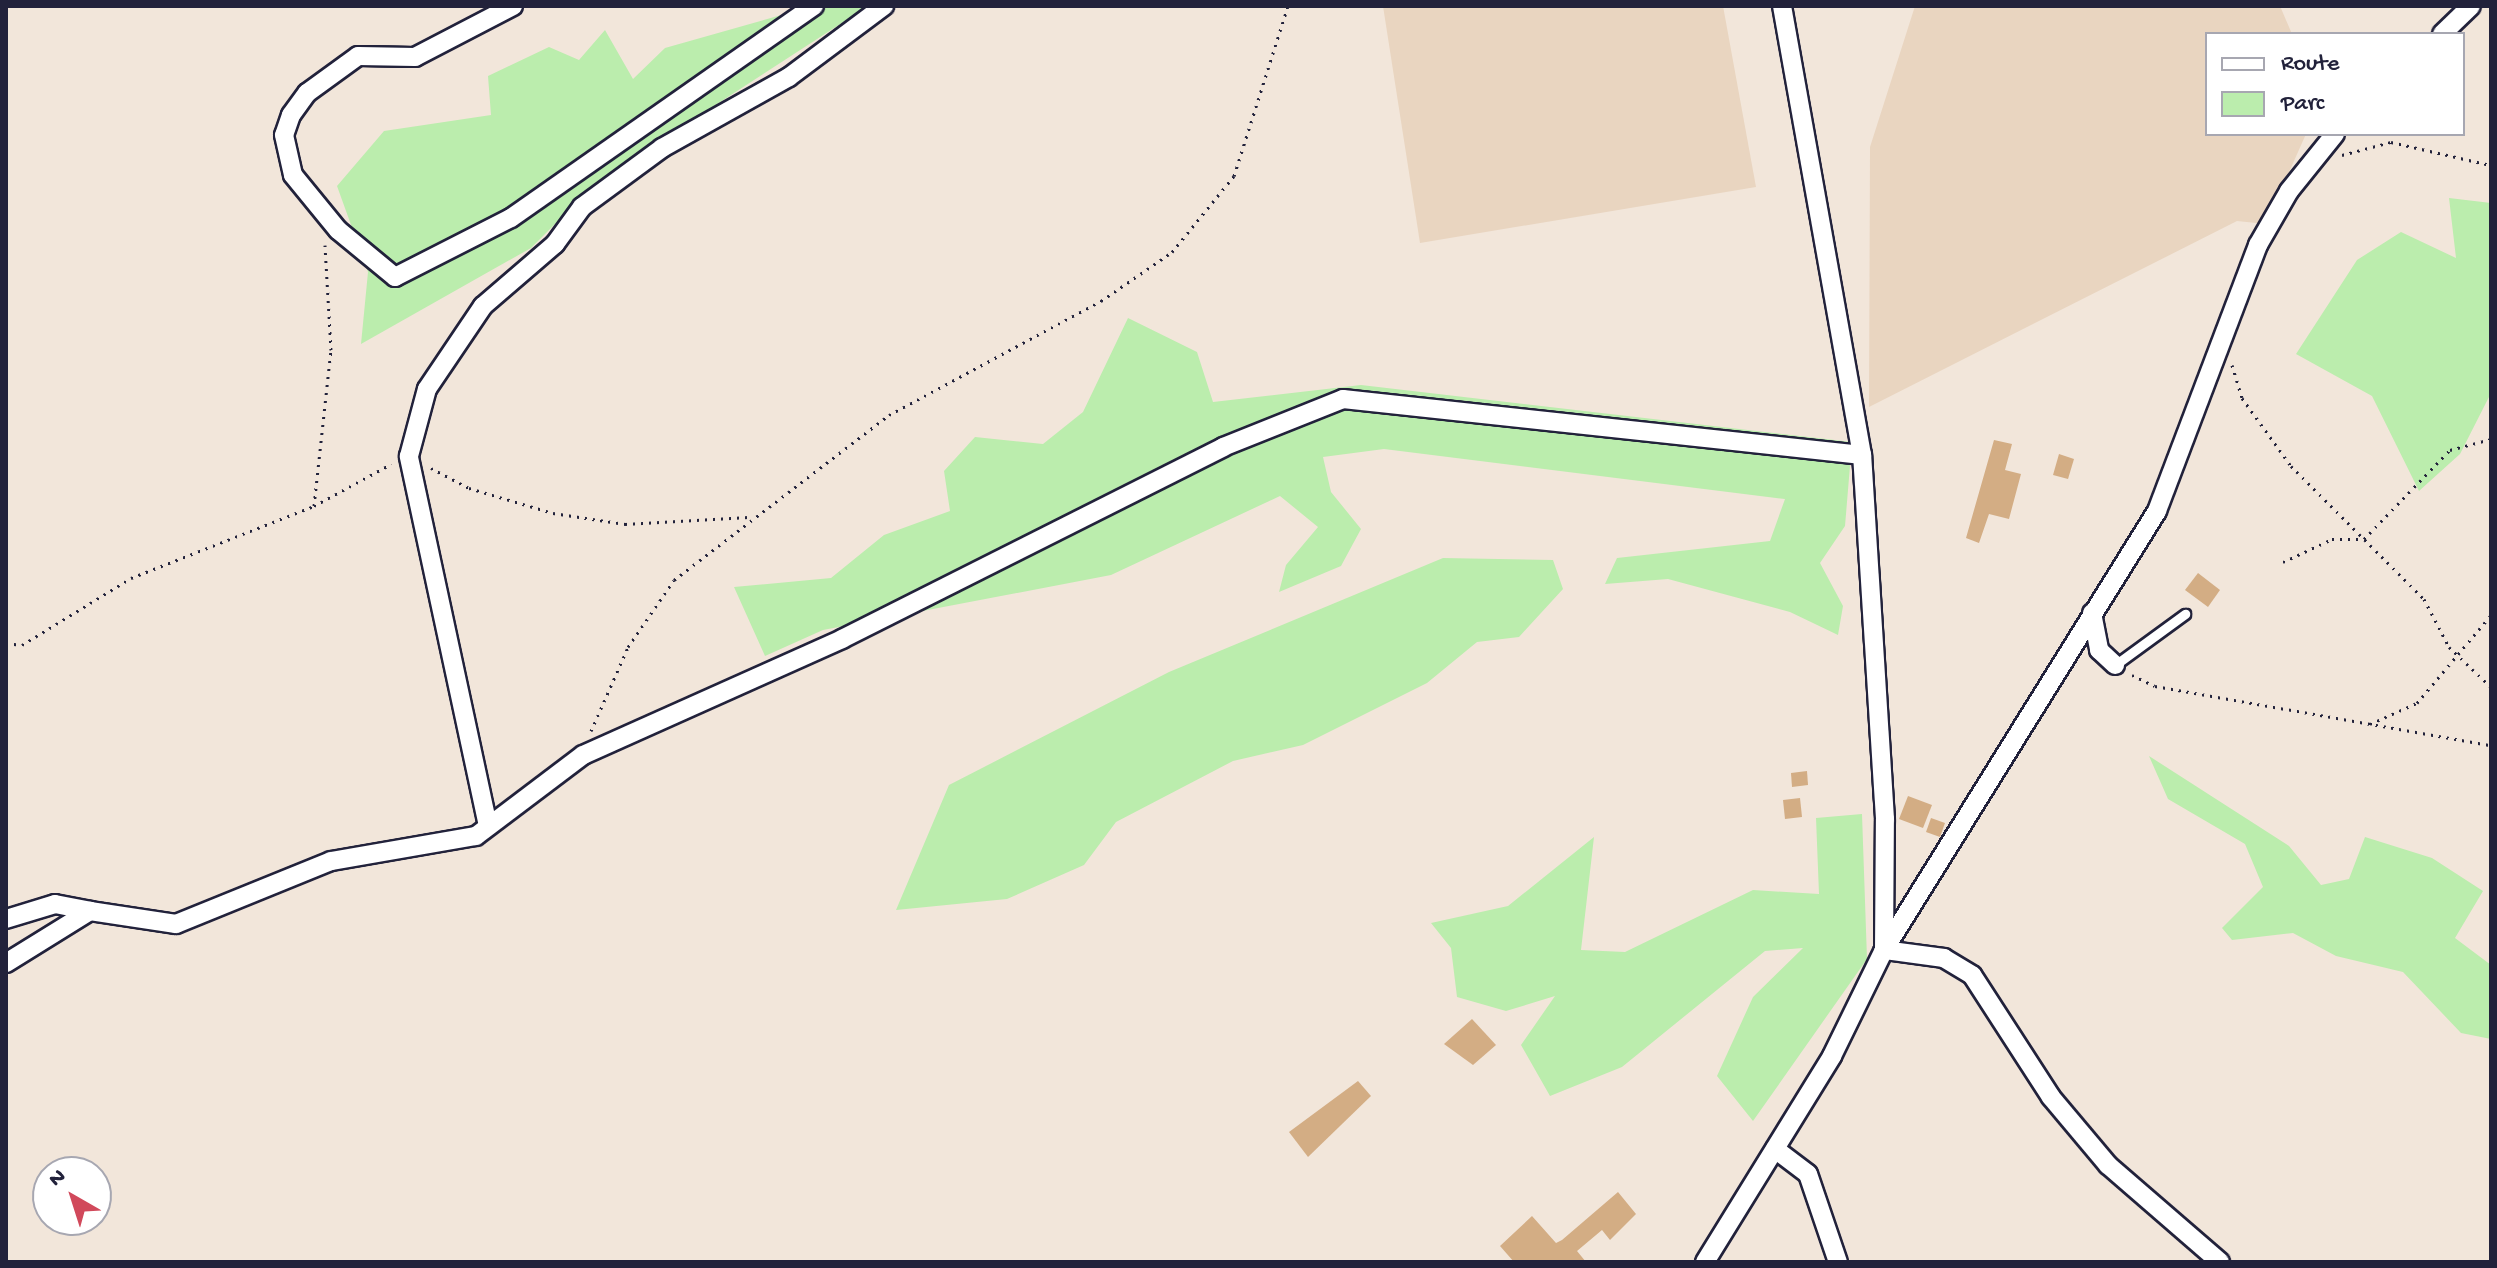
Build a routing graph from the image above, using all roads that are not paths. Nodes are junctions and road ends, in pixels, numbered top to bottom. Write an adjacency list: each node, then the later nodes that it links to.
1 (513, 6): 2 (street)
2 (814, 6)
3 (884, 6): 12 (street)
4 (1782, 6): 8 (street)
5 (2471, 6): 6 (street)
6 (2444, 32)
7 (2333, 136): 9 (street)
8 (1862, 455): 12 (street); 15 (street)
9 (2092, 613): 11 (street); 15 (street)
10 (2185, 614): 11 (lane)
11 (2115, 665)
12 (488, 826): 13 (street)
13 (90, 911): 14 (street); 16 (street)
14 (6, 919)
15 (1884, 950): 17 (street); 20 (street)
16 (6, 963)
17 (1775, 1149): 18 (street); 19 (street)
18 (1705, 1262)
19 (1838, 1262)
20 (2220, 1262)

